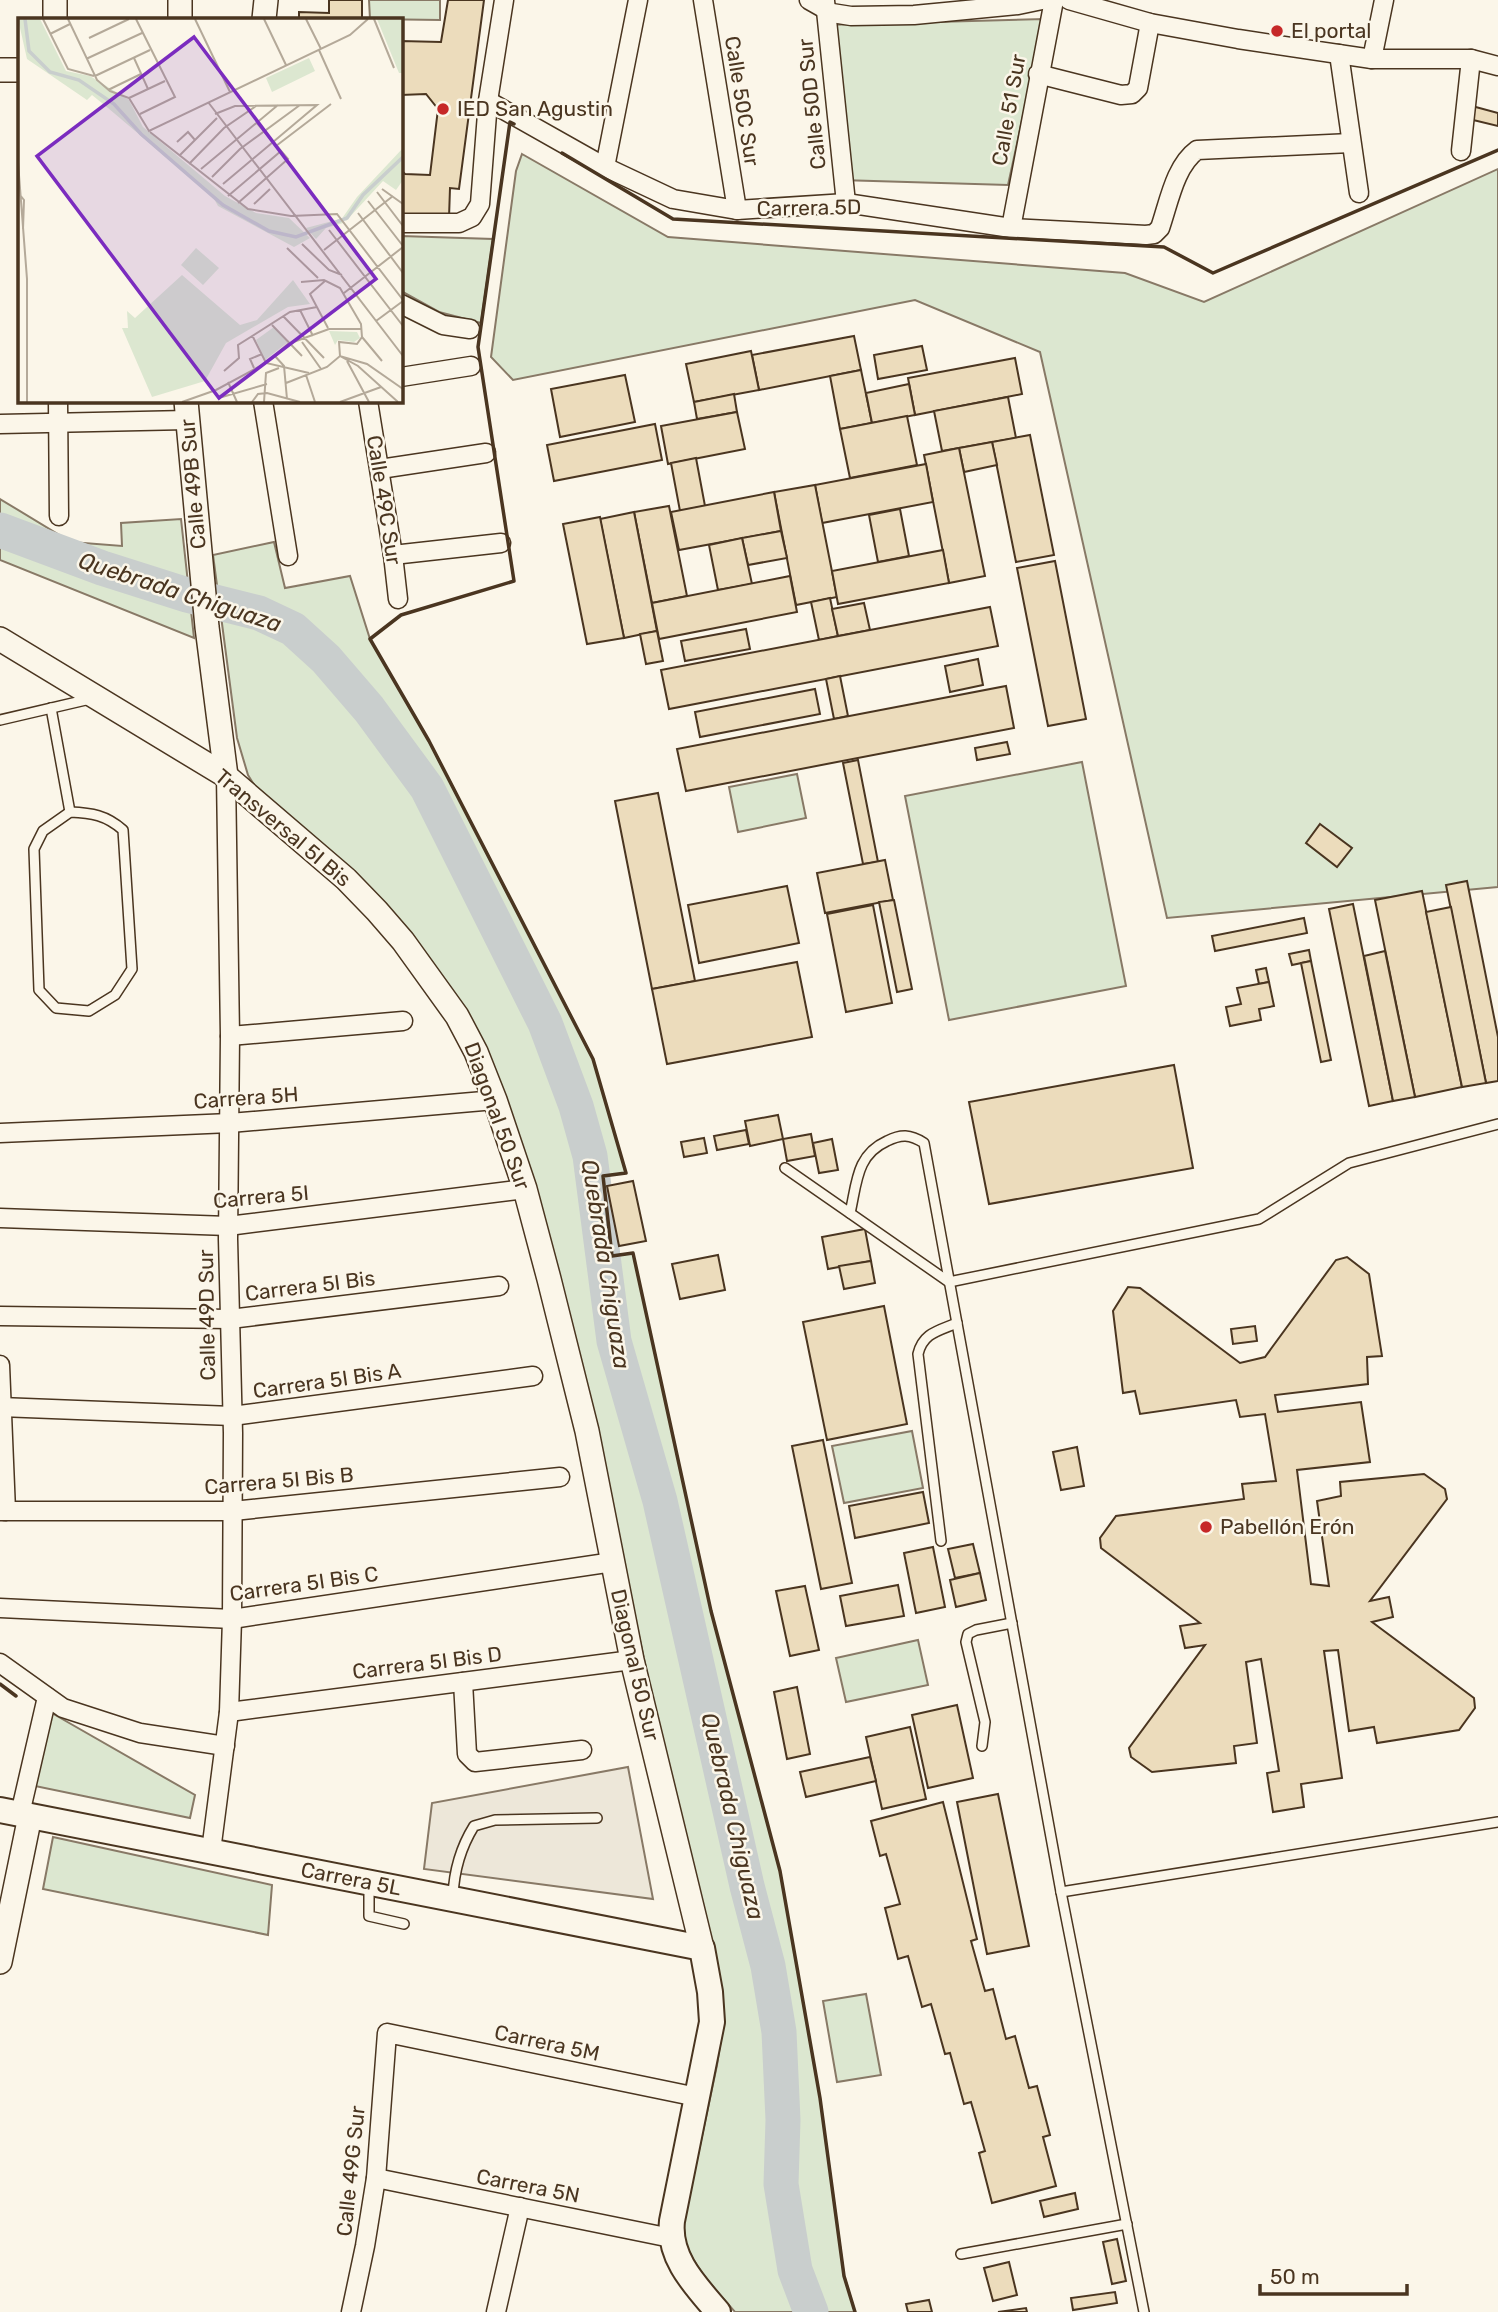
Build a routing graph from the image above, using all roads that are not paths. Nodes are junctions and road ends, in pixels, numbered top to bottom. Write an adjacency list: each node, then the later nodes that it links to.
1 (55, 0): 13 (street)
2 (180, 0): 14 (street)
3 (267, 0): 15 (street)
4 (504, 0): 24 (street)
5 (638, 0): 27 (street)
6 (703, 0): 30 (street, Calle 50C Sur)
7 (1042, 0): 12 (street)
8 (1054, 0): 23 (street, Calle 51 Sur)
9 (1069, 0): 16 (street)
10 (1384, 0): 18 (street)
11 (819, 3): 12 (street); 29 (street, Calle 50D Sur)
12 (967, 5)
13 (55, 18)
14 (180, 18)
15 (264, 18)
16 (1150, 23): 17 (street); 23 (street)
17 (1339, 54): 18 (street); 25 (street)
18 (1372, 59): 19 (street)
19 (1471, 59): 20 (street); 26 (street)
20 (1498, 66)
21 (18, 69): 22 (street)
22 (0, 70)
23 (1038, 74): 32 (street, Calle 51 Sur)
24 (488, 101): 27 (street, Carrera 5D); 31 (street)
25 (1351, 143): 28 (street); 32 (street, Carrera 5D)
26 (1461, 152)
27 (605, 167): 30 (street, Carrera 5D)
28 (1359, 193)
29 (845, 203): 30 (street, Carrera 5D); 32 (street, Carrera 5D)
30 (737, 210)
31 (402, 223)
32 (1011, 228)
33 (402, 304): 34 (street)
34 (470, 329)
35 (471, 366): 36 (street)
36 (402, 377)
37 (58, 402): 41 (street)
38 (263, 402): 48 (street)
39 (368, 402): 44 (street, Calle 49C Sur)
40 (186, 410): 41 (street); 54 (street, Calle 49B Sur)
41 (58, 422): 42 (street); 45 (street)
42 (0, 424)
43 (486, 453): 44 (street)
44 (380, 469): 47 (street, Calle 49C Sur)
45 (59, 516)
46 (501, 543): 47 (street)
47 (393, 555): 49 (street, Calle 49C Sur)
48 (288, 556)
49 (398, 599)
50 (0, 639): 51 (street, Transversal 5I Bis)
51 (96, 697): 52 (lane); 54 (street, Transversal 5I Bis)
52 (51, 708): 53 (lane); 55 (lane)
53 (0, 720)
54 (226, 776): 56 (street, Transversal 5I Bis); 58 (street, Calle 49D Sur)
55 (70, 812): 55 (lane)
56 (457, 1016): 59 (street, Diagonal 50 Sur)
57 (402, 1021): 58 (street)
58 (230, 1036): 60 (street, Calle 49D Sur)
59 (495, 1100): 60 (street, Carrera 5H); 64 (street, Diagonal 50 Sur)
60 (230, 1123): 62 (street, Carrera 5H); 67 (street, Calle 49D Sur)
61 (1498, 1124): 68 (lane)
62 (0, 1133)
63 (785, 1168): 65 (lane)
64 (525, 1189): 67 (street, Carrera 5I); 81 (street, Diagonal 50 Sur)
65 (850, 1213): 68 (lane); 68 (lane)
66 (0, 1218): 67 (street, Carrera 5I)
67 (229, 1226): 71 (street, Calle 49D Sur)
68 (949, 1282): 72 (lane)
69 (499, 1286): 71 (street, Carrera 5I Bis)
70 (0, 1316): 71 (street, Carrera 5I Bis)
71 (230, 1320): 76 (street, Calle 49D Sur)
72 (957, 1323): 80 (lane); 84 (lane)
73 (0, 1365): 75 (street)
74 (533, 1376): 76 (street, Carrera 5I Bis A)
75 (1, 1407): 76 (street, Carrera 5I Bis A); 78 (street)
76 (232, 1416): 79 (street, Calle 49D Sur)
77 (560, 1477): 79 (street, Carrera 5I Bis B)
78 (3, 1511): 79 (street, Carrera 5I Bis B)
79 (233, 1511): 83 (street, Calle 49D Sur)
80 (940, 1541)
81 (612, 1562): 83 (street, Carrera 5I Bis C); 85 (street, Diagonal 50 Sur)
82 (0, 1608): 83 (street, Carrera 5I Bis C)
83 (232, 1619): 89 (street, Calle 49D Sur)
84 (1012, 1623): 91 (lane); 98 (lane)
85 (632, 1660): 87 (street, Carrera 5I Bis D); 101 (street, Diagonal 50 Sur)
86 (0, 1662): 88 (street)
87 (463, 1682): 89 (street, Carrera 5I Bis D); 92 (street)
88 (47, 1697): 90 (street); 93 (street)
89 (229, 1712): 90 (street, Calle 49D Sur)
90 (225, 1746): 96 (street, Calle 49D Sur)
91 (982, 1746)
92 (582, 1750)
93 (17, 1813): 96 (main road, Carrera 5L); 102 (street)
94 (597, 1818): 99 (lane)
95 (1498, 1822): 98 (lane)
96 (211, 1851): 97 (main road, Carrera 5L)
97 (369, 1882): 99 (main road, Carrera 5L); 100 (lane)
98 (1062, 1892): 107 (lane)
99 (453, 1899): 101 (main road, Carrera 5L)
100 (404, 1924)
101 (702, 1948): 104 (main road, Diagonal 50 Sur)
102 (0, 1962)
103 (387, 2033): 104 (street, Carrera 5M); 105 (street, Calle 49G Sur)
104 (697, 2097): 108 (main road, Diagonal 50 Sur)
105 (376, 2178): 106 (street, Carrera 5N); 110 (street, Calle 49G Sur)
106 (520, 2207): 108 (street, Carrera 5N); 111 (street)
107 (1126, 2224): 109 (lane); 113 (lane)
108 (671, 2238): 112 (main road)
109 (961, 2254)
110 (351, 2312)
111 (496, 2312)
112 (718, 2312)
113 (1144, 2312)

